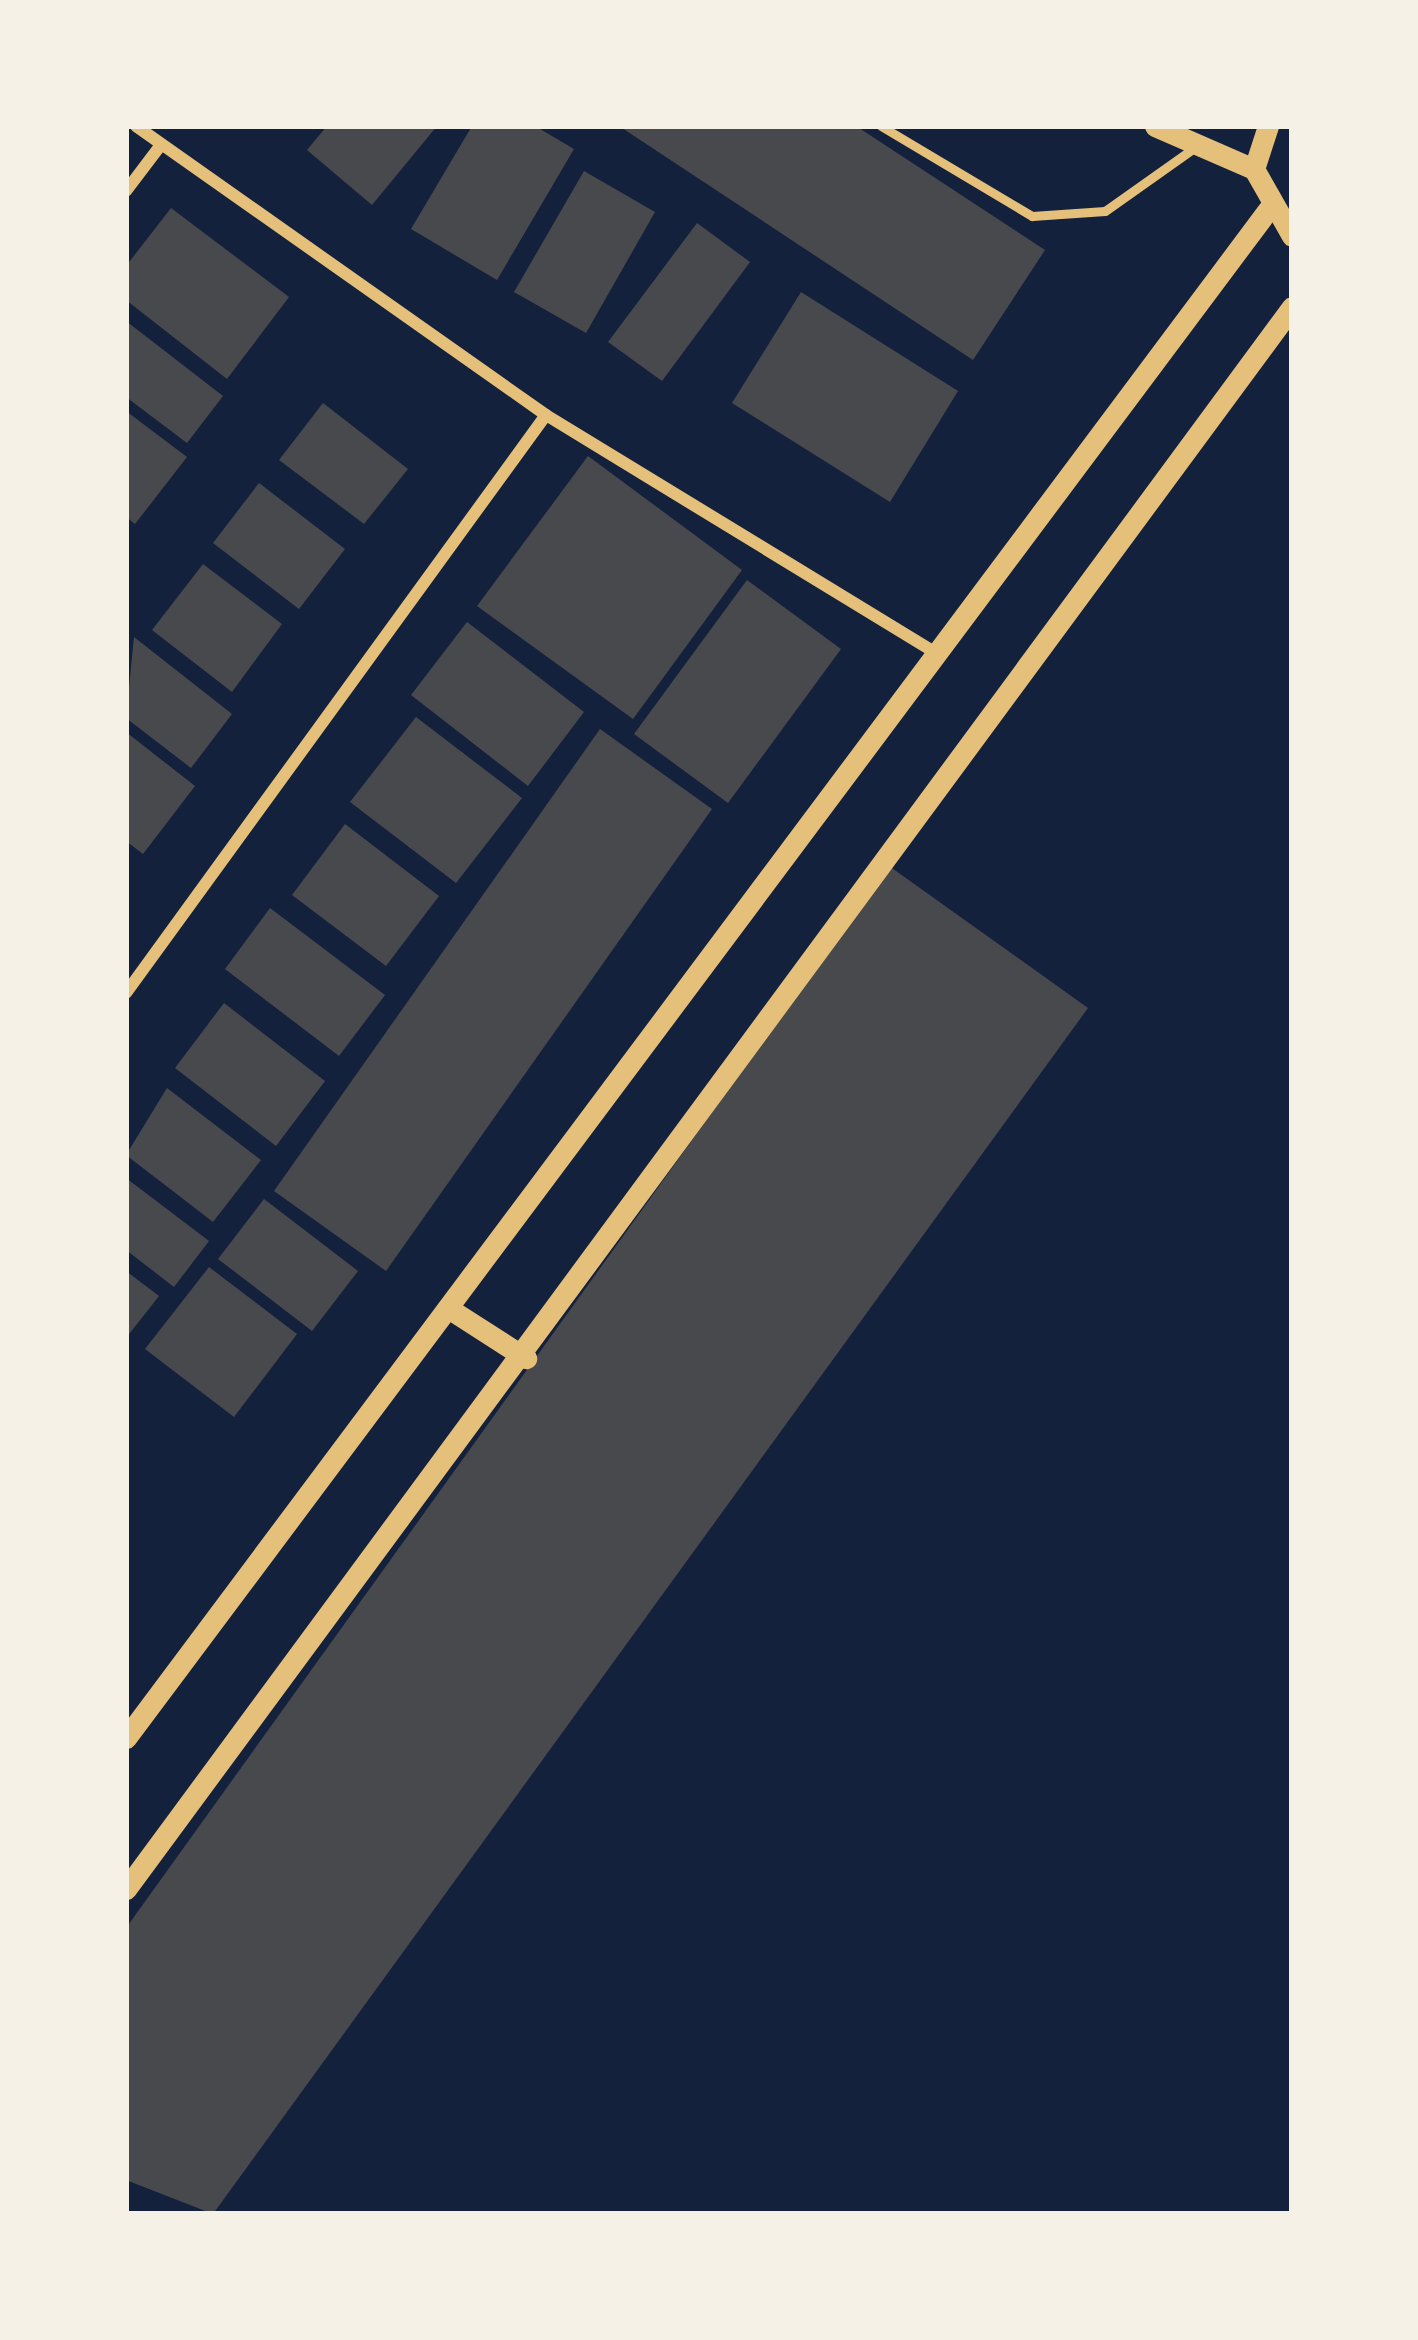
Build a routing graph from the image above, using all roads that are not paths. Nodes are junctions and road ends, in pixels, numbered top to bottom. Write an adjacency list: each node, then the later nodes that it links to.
1 (136, 126): 5 (street)
2 (881, 126): 6 (lane)
3 (1155, 126): 6 (street)
4 (1268, 126): 7 (street)
5 (160, 146): 8 (street); 12 (street)
6 (1194, 148): 7 (street)
7 (1254, 169): 9 (street)
8 (126, 191)
9 (1268, 210): 10 (street); 13 (street)
10 (1292, 236)
11 (1292, 307): 16 (street)
12 (546, 416): 13 (street); 14 (street)
13 (939, 655): 15 (street)
14 (126, 993)
15 (448, 1308): 16 (street); 17 (street)
16 (526, 1358): 18 (street)
17 (126, 1738)
18 (126, 1888)

